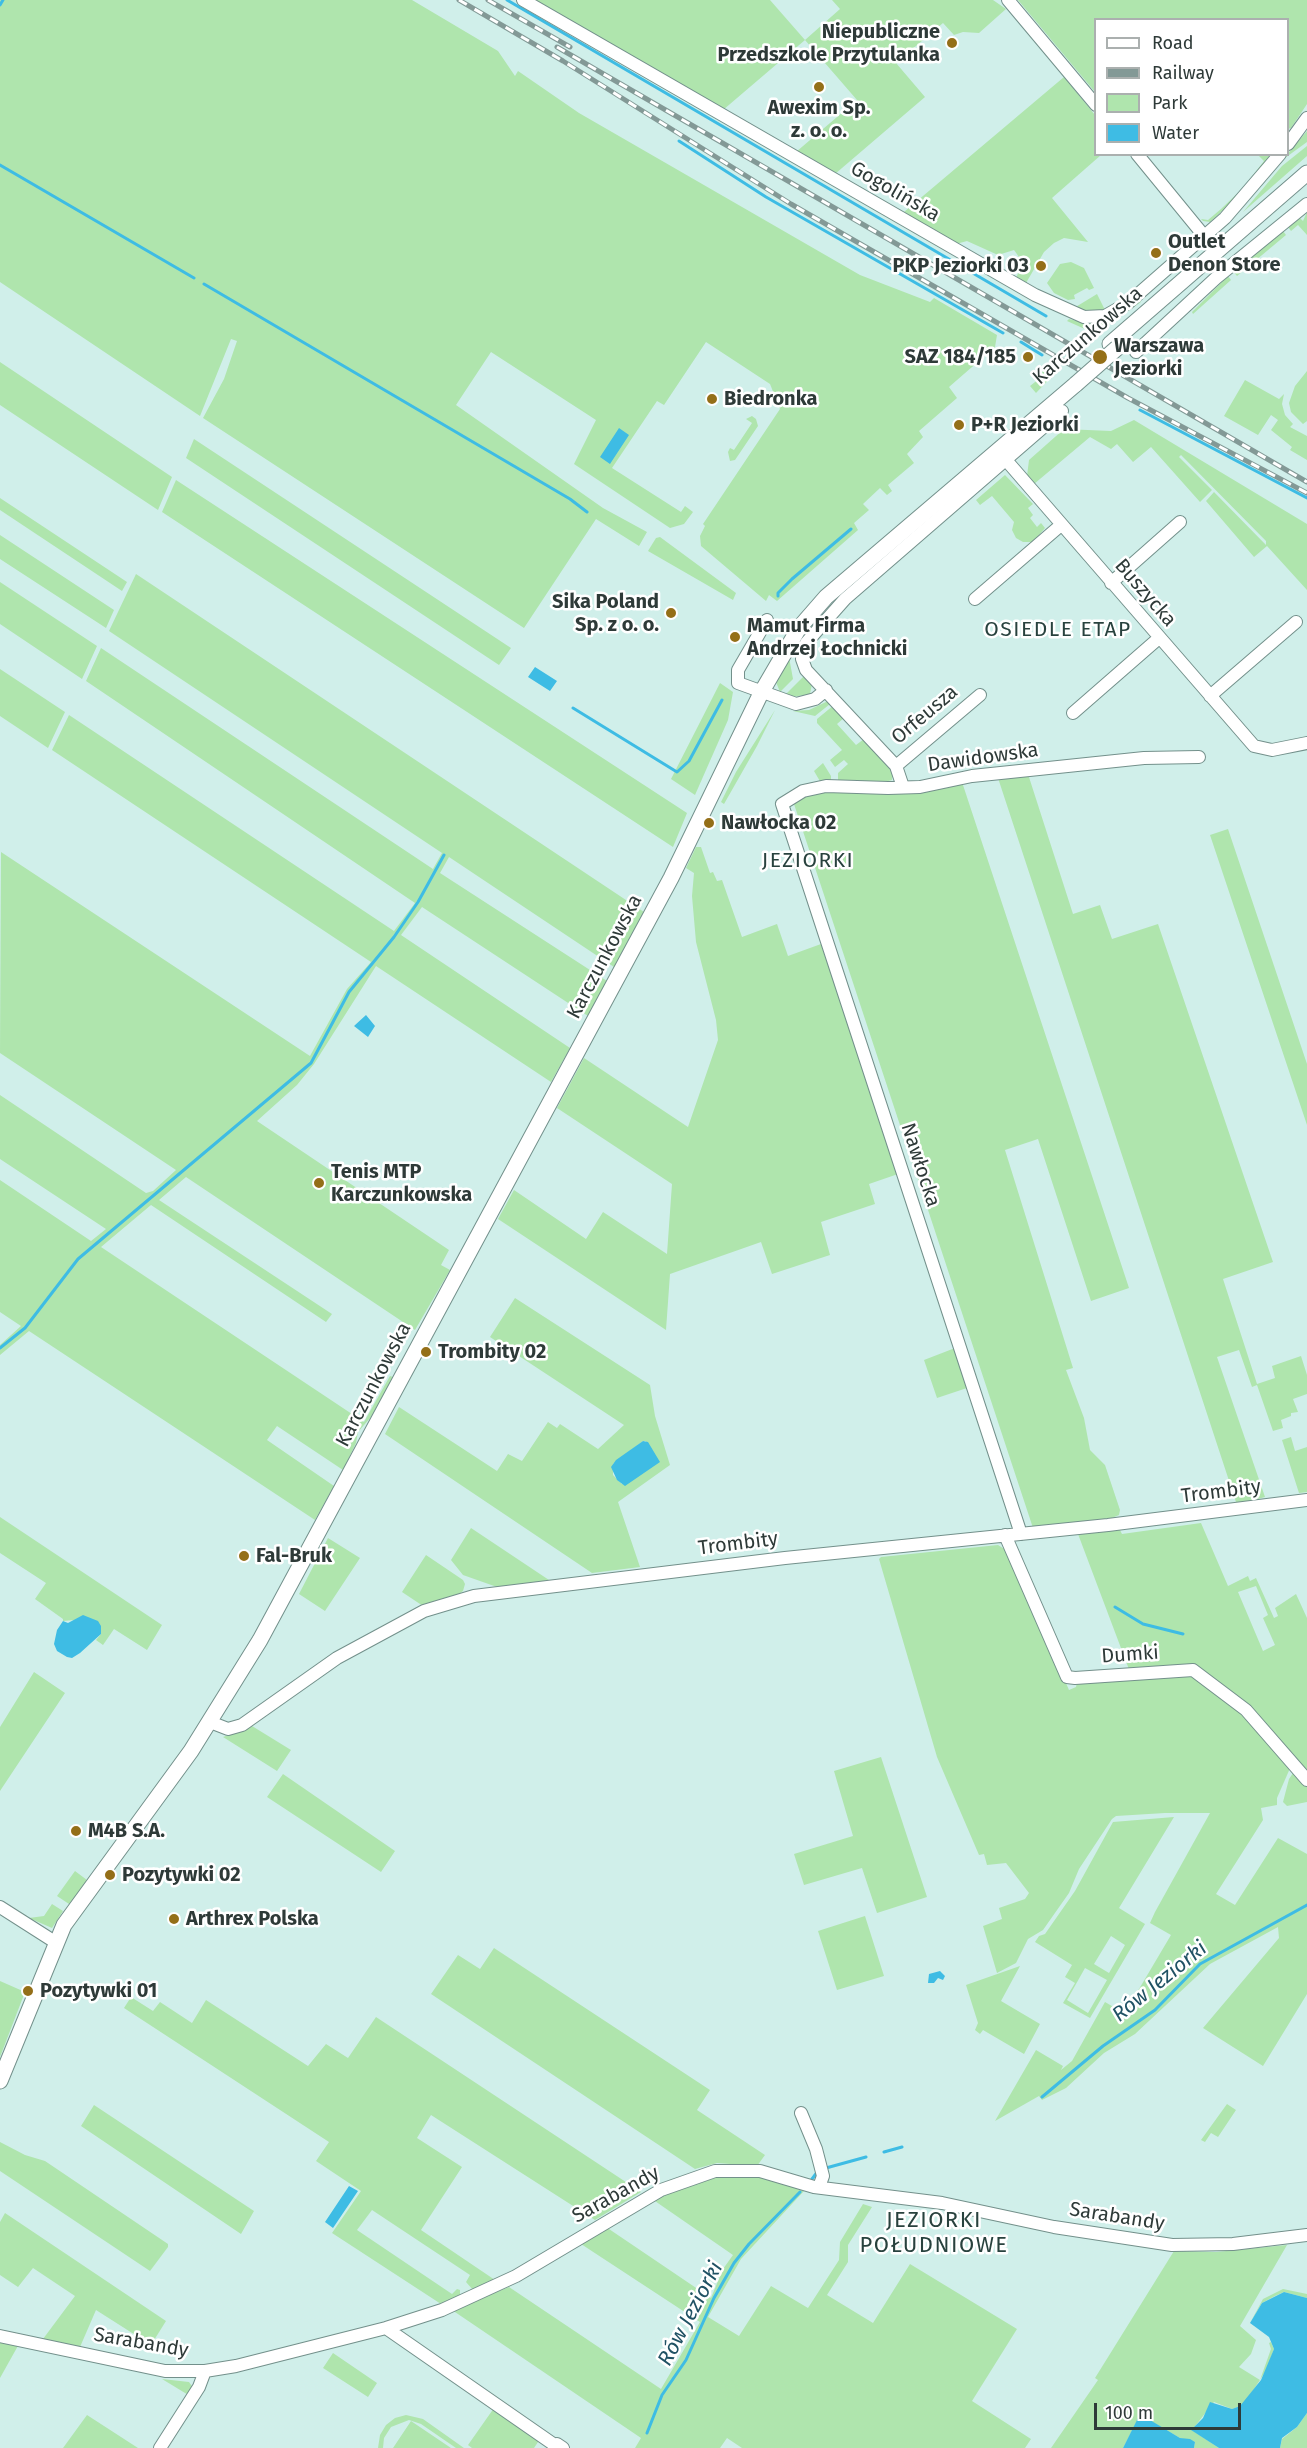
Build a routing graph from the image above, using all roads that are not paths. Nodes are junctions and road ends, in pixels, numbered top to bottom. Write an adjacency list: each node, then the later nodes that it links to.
1 (523, 0): 12 (street, Gogolińska)
2 (1008, 0): 3 (street)
3 (1094, 104)
4 (1307, 118): 5 (street)
5 (1289, 141)
6 (1139, 156): 11 (street)
7 (1278, 156): 11 (street, Karczunkowska)
8 (1307, 173): 13 (street, Karczunkowska)
9 (1307, 186): 13 (street, Karczunkowska)
10 (1307, 204): 14 (street)
11 (1205, 237): 12 (street, Karczunkowska)
12 (1128, 303)
13 (1114, 346): 25 (street, Karczunkowska, bridge)
14 (1136, 352)
15 (1062, 411): 16 (street, Karczunkowska)
16 (1006, 460): 18 (street, Buszycka); 24 (street, Karczunkowska)
17 (1180, 522): 19 (street)
18 (1061, 525): 19 (street, Buszycka); 20 (street)
19 (1111, 583): 23 (street, Buszycka)
20 (975, 599)
21 (767, 620): 25 (street)
22 (1296, 622): 27 (street)
23 (1159, 638): 27 (street, Buszycka); 28 (street)
24 (826, 690): 25 (street); 31 (street)
25 (761, 693): 37 (street, Karczunkowska)
26 (980, 695): 31 (street, Orfeusza)
27 (1210, 696): 29 (street, Buszycka)
28 (1073, 713)
29 (1307, 743)
30 (1199, 757): 32 (street, Dawidowska)
31 (896, 766): 32 (street)
32 (903, 787): 33 (street, Dawidowska)
33 (781, 808): 35 (street, Nawłocka)
34 (1307, 1500): 35 (street, Trombity)
35 (1021, 1534): 36 (street, Trombity)
36 (1005, 1535): 37 (street, Trombity); 38 (street, Dumki)
37 (210, 1722): 40 (street, Karczunkowska)
38 (1307, 1780)
39 (0, 1907): 40 (street)
40 (55, 1942): 41 (street, Karczunkowska)
41 (0, 2081)
42 (801, 2113): 43 (street)
43 (819, 2187): 44 (street, Sarabandy); 45 (street, Sarabandy)
44 (1307, 2235)
45 (386, 2328): 47 (street, Sarabandy); 49 (street)
46 (0, 2336): 47 (street, Sarabandy)
47 (205, 2371): 48 (street)
48 (160, 2448)
49 (563, 2448)

